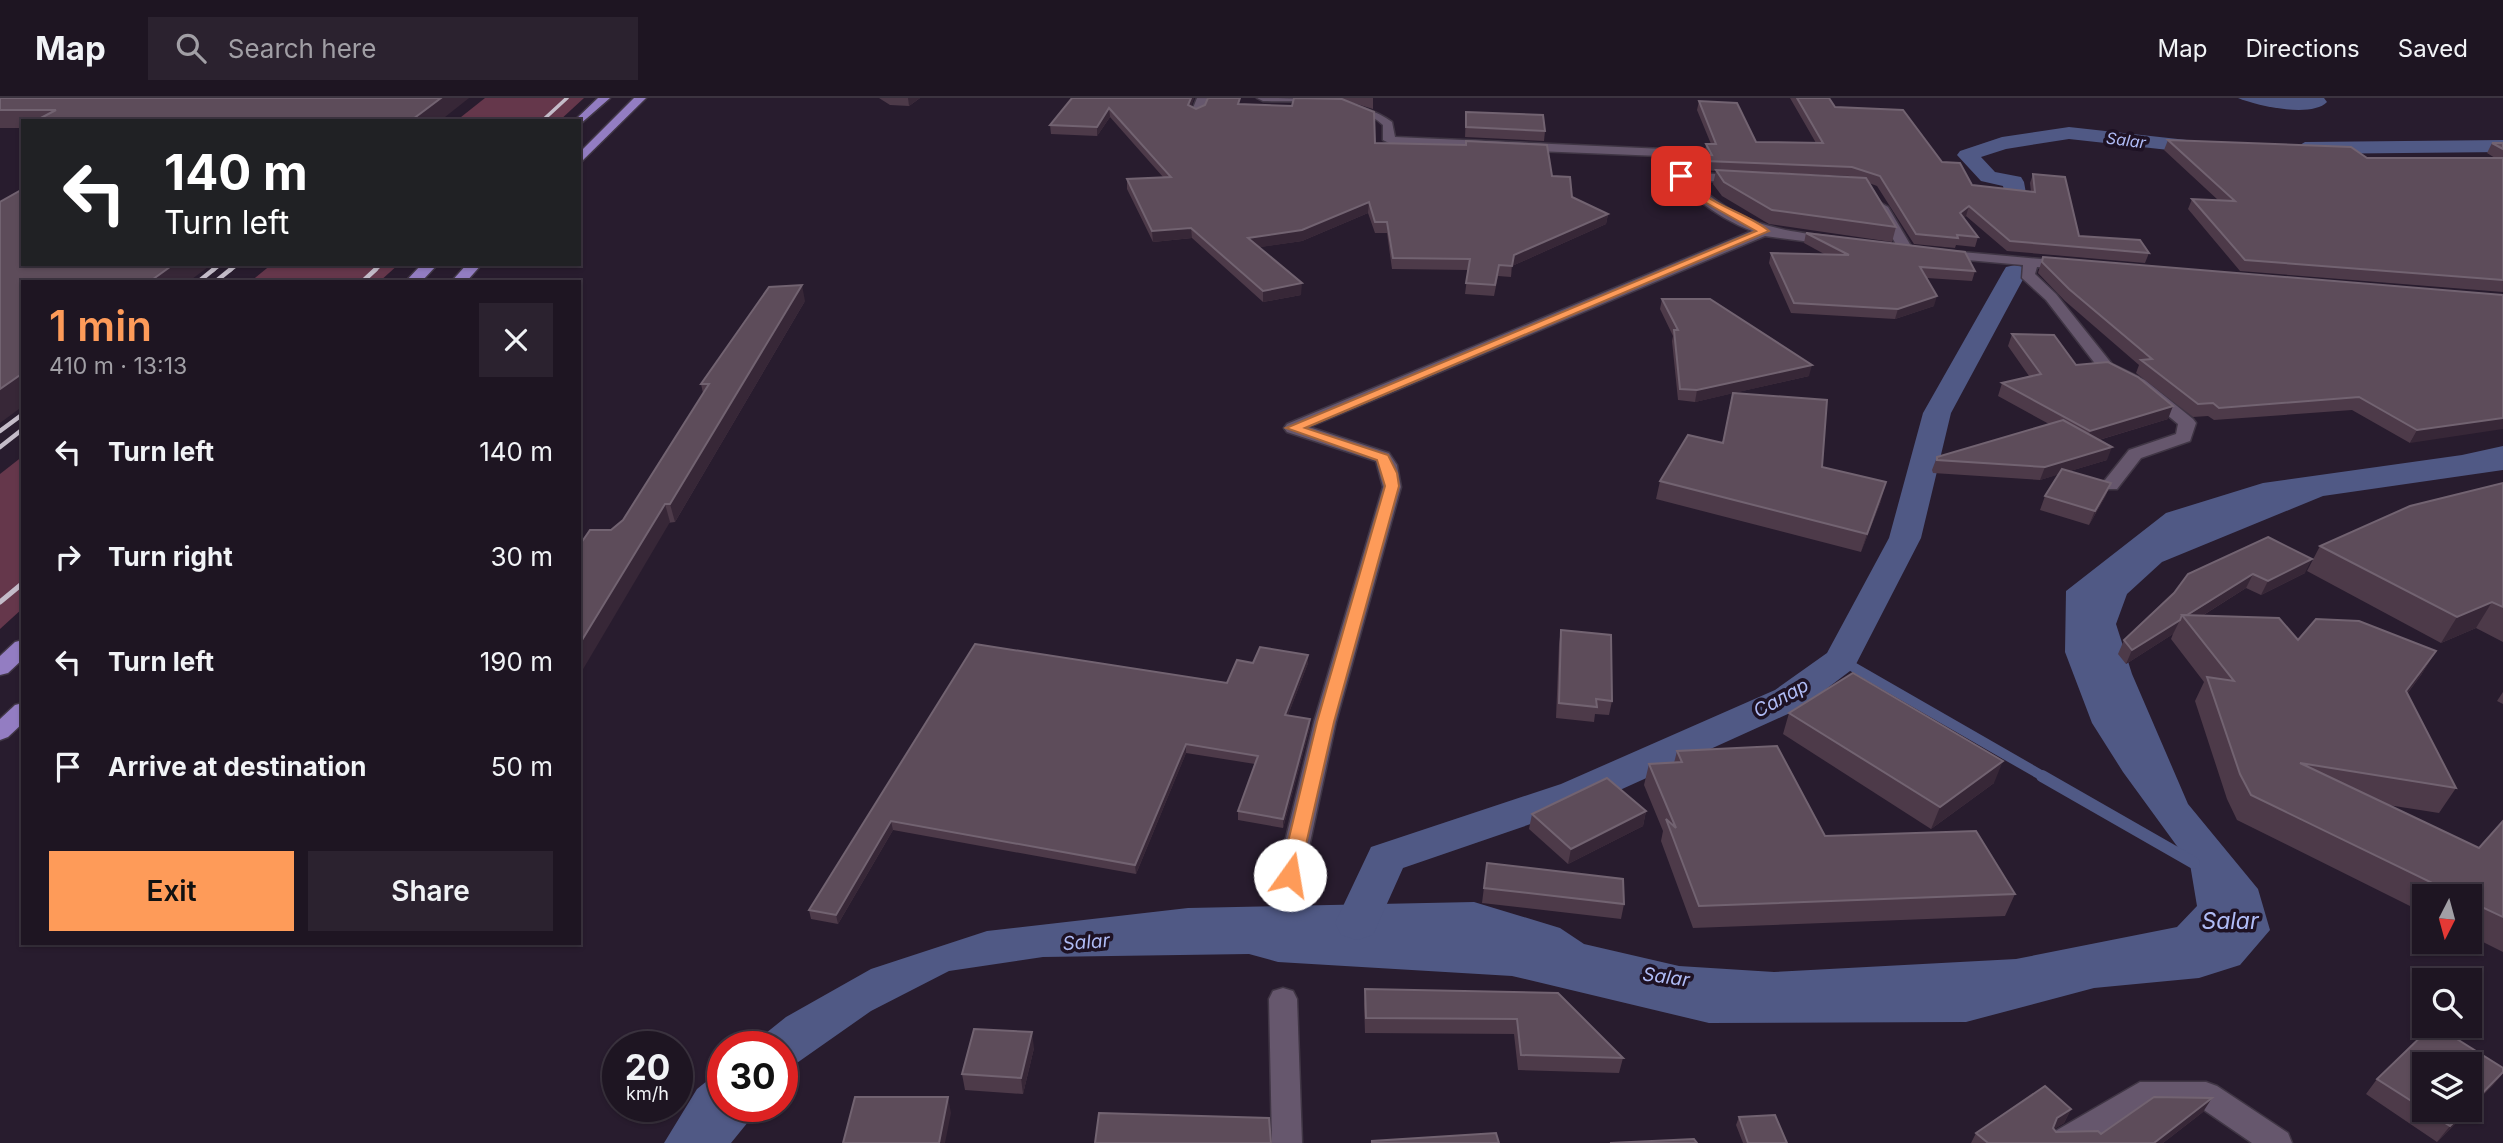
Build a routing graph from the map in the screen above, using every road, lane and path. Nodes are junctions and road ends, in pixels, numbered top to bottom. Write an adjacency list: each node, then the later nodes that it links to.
1 (604, 98): 6 (main road)
2 (640, 98): 7 (main road)
3 (1203, 98): 5 (street)
4 (1263, 98): 8 (street)
5 (1197, 113)
6 (581, 120)
7 (581, 158)
8 (1681, 176): 9 (street); 11 (street)
9 (1751, 179)
10 (1876, 198): 14 (street)
11 (1764, 231): 12 (street); 26 (street)
12 (1846, 242)
13 (1883, 248): 14 (street)
14 (1907, 251): 15 (street)
15 (2031, 262): 18 (street); 21 (street)
16 (429, 266): 19 (main road)
17 (473, 266): 20 (main road)
18 (2084, 266)
19 (414, 280)
20 (460, 280)
21 (2110, 485)
22 (21, 649): 23 (main road)
23 (0, 668)
24 (21, 712): 25 (main road)
25 (0, 732)
26 (1290, 875)
27 (1283, 999): 28 (street)
28 (1287, 1143)
29 (2063, 1143): 30 (street)
30 (2277, 1143)

